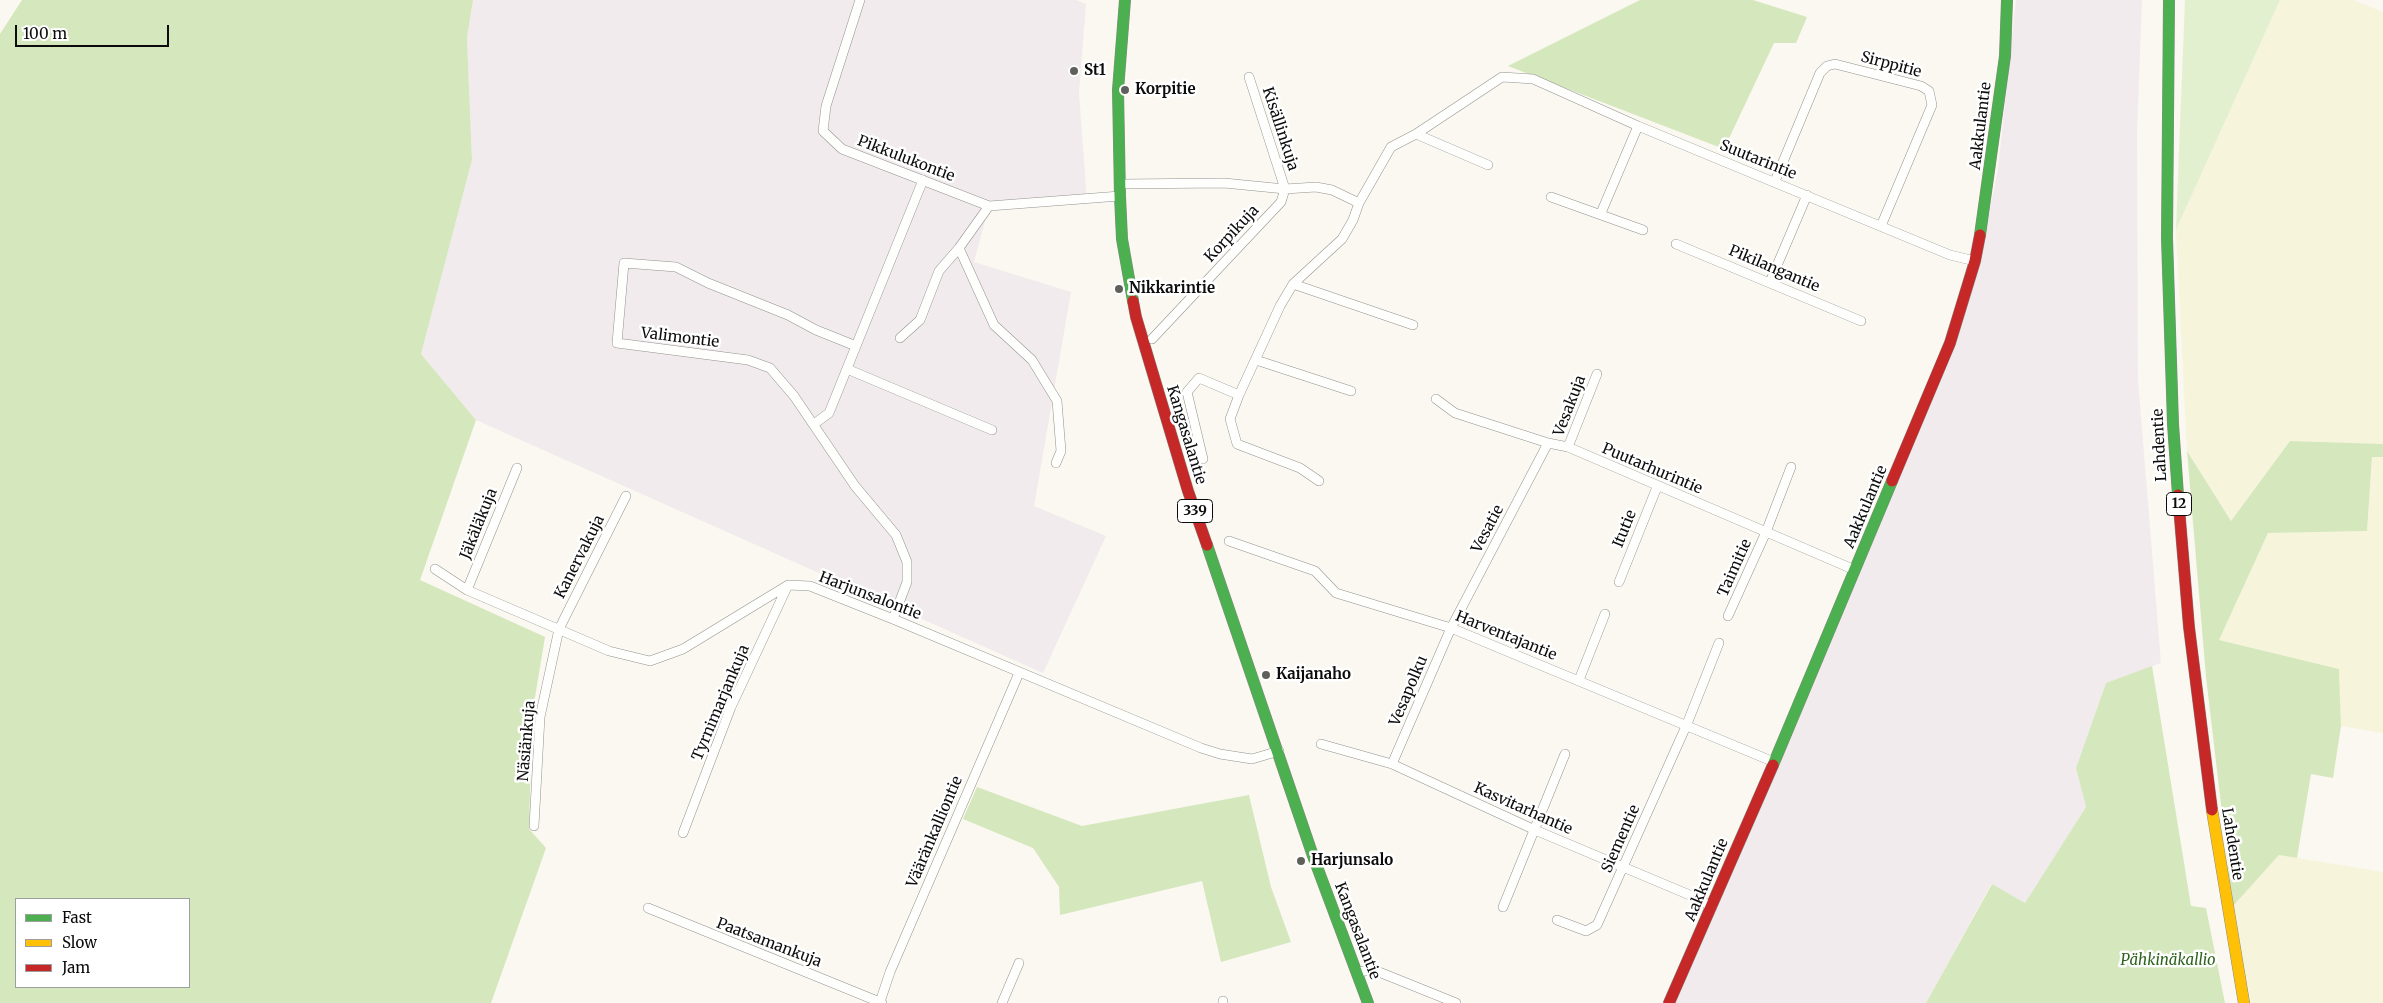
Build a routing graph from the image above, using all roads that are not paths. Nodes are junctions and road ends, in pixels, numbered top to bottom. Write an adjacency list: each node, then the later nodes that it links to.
1 (860, 0): 9 (street, Pikkulukontie)
2 (1125, 0): 12 (main road, Kangasalantie / 339)
3 (2008, 0): 22 (main road, Aakkulantie)
4 (2169, 0): 83 (main road, Lahdentie / 12)
5 (1248, 77): 11 (street, Kisällinkuja)
6 (1638, 126): 7 (street, Suutarintie); 10 (street, Suutarintie); 17 (street)
7 (1416, 134): 8 (street); 15 (street)
8 (1488, 164)
9 (923, 180): 16 (street, Pikkulukontie); 29 (street)
10 (1775, 181): 13 (street, Suutarintie); 18 (street, Sirppitie)
11 (1285, 189): 12 (street); 15 (street); 28 (street, Korpikuja)
12 (1120, 190): 16 (street, Pikkulukontie); 64 (main road, Kangasalantie / 339)
13 (1807, 195): 18 (street, Suutarintie); 23 (street)
14 (1551, 197): 17 (street)
15 (1360, 203): 24 (street)
16 (989, 206): 21 (street)
17 (1601, 213): 19 (street)
18 (1881, 226): 22 (street, Suutarintie)
19 (1643, 230)
20 (1676, 244): 23 (street, Pikilangantie)
21 (959, 248): 27 (street); 41 (street)
22 (1975, 262): 50 (main road, Aakkulantie)
23 (1770, 282): 25 (street, Pikilangantie)
24 (1293, 284): 26 (street); 30 (street)
25 (1861, 321)
26 (1413, 325)
27 (900, 338)
28 (1152, 338)
29 (856, 346): 31 (street); 36 (street, Valimontie)
30 (1256, 360): 33 (street); 34 (street)
31 (847, 369): 36 (street); 37 (street)
32 (1597, 374): 39 (street, Vesakuja)
33 (1351, 391)
34 (1239, 395): 40 (street); 44 (street)
35 (1436, 399): 38 (street, Puutarhurintie)
36 (814, 424): 56 (street, Valimontie)
37 (992, 430)
38 (1548, 443): 39 (street, Puutarhurintie); 57 (street, Vesatie)
39 (1568, 448): 45 (street, Puutarhurintie)
40 (1203, 459)
41 (1056, 463)
42 (1791, 467): 47 (street, Taimitie)
43 (517, 468): 53 (street, Jäkäläkuja)
44 (1319, 481)
45 (1657, 487): 47 (street, Puutarhurintie); 51 (street, Itutie)
46 (626, 496): 58 (street, Kanervakuja)
47 (1766, 532): 50 (street, Puutarhurintie); 55 (street, Taimitie)
48 (1229, 540): 57 (street, Harventajantie)
49 (435, 569): 53 (street)
50 (1855, 570): 66 (main road, Aakkulantie)
51 (1618, 582)
52 (788, 585): 56 (street, Harjunsalontie); 58 (street); 70 (street, Tyrnimarjankuja)
53 (467, 590): 58 (street)
54 (1605, 614): 61 (street)
55 (1728, 616)
56 (893, 619): 60 (street, Harjunsalontie)
57 (1451, 628): 61 (street, Harventajantie); 67 (street, Vesapolku)
58 (559, 629): 68 (street, Näsiänkuja)
59 (1719, 643): 62 (street)
60 (1019, 673): 64 (street, Harjunsalontie); 78 (street, Vääränkalliontie)
61 (1579, 680): 62 (street, Harventajantie)
62 (1687, 724): 66 (street, Harventajantie); 71 (street, Siementie)
63 (1321, 744): 67 (street, Kasvitarhantie)
64 (1279, 752): 77 (main road, Kangasalantie / 339)
65 (1566, 754): 69 (street)
66 (1774, 762): 72 (main road, Aakkulantie)
67 (1392, 764): 69 (street, Kasvitarhantie)
68 (534, 826)
69 (1536, 830): 71 (street, Kasvitarhantie); 74 (street)
70 (683, 832)
71 (1623, 868): 72 (street, Kasvitarhantie); 75 (street, Siementie)
72 (1712, 907): 82 (main road, Aakkulantie)
73 (648, 908): 78 (street, Paatsamankuja)
74 (1503, 908)
75 (1557, 920)
76 (1019, 963): 79 (street)
77 (1357, 972): 80 (main road, Kangasalantie / 339); 81 (street)
78 (881, 1002)
79 (1002, 1003)
80 (1368, 1003)
81 (1456, 1003)
82 (1669, 1003)
83 (2244, 1003)

